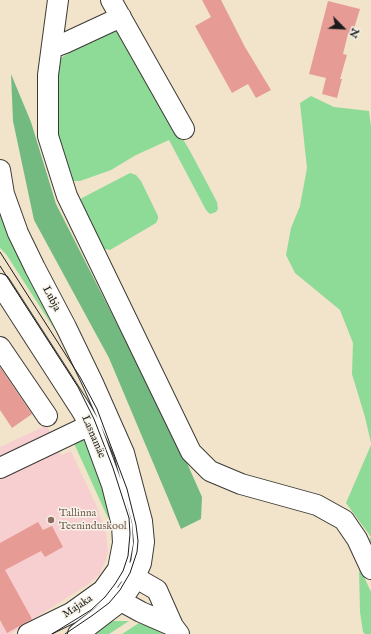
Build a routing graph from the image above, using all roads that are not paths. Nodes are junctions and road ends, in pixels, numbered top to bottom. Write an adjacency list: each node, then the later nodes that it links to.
1 (58, 0): 3 (street)
2 (116, 8): 3 (street); 4 (street)
3 (52, 48): 12 (street)
4 (184, 129)
5 (0, 170): 8 (street, Lubja)
6 (0, 284): 10 (street, Lasnamäe)
7 (0, 347): 9 (street)
8 (99, 397): 10 (street); 13 (street, Lasnamäe)
9 (47, 416)
10 (90, 425): 11 (street); 13 (street, Lasnamäe)
11 (0, 468)
12 (371, 568)
13 (127, 573): 14 (street); 15 (street)
14 (112, 596): 15 (street); 16 (street, Majaka); 17 (street); 18 (street, Majaka)
15 (176, 630)
16 (28, 634)
17 (59, 634)
18 (78, 634)

